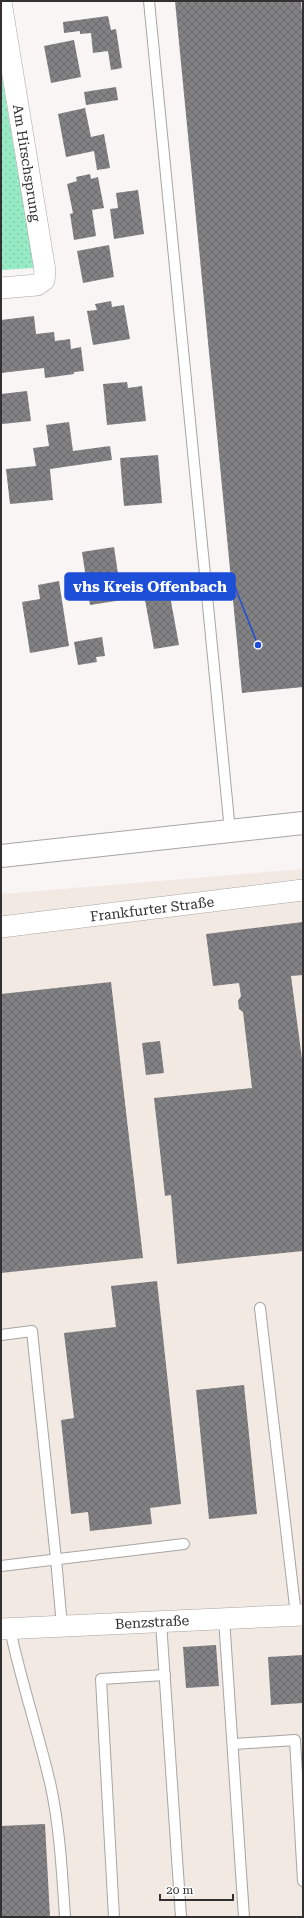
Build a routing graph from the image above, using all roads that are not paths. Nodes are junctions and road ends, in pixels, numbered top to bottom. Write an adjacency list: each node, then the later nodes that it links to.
1 (149, 1): 5 (lane)
2 (1, 2): 3 (street, Am Hirschsprung)
3 (1, 288)
4 (303, 823): 5 (street)
5 (230, 831): 6 (street)
6 (1, 856)
7 (303, 890): 8 (street, Frankfurter Straße)
8 (1, 927)
9 (260, 1308): 14 (lane)
10 (1, 1335): 12 (lane)
11 (184, 1544): 12 (lane)
12 (56, 1559): 13 (lane); 17 (lane)
13 (1, 1566)
14 (299, 1615): 15 (street, Benzstraße)
15 (224, 1618): 16 (street, Benzstraße); 20 (lane)
16 (161, 1622): 17 (street, Benzstraße); 19 (lane)
17 (62, 1626): 18 (street, Benzstraße)
18 (6, 1629): 22 (lane)
19 (165, 1675): 23 (lane); 24 (lane)
20 (234, 1744): 21 (lane); 25 (lane)
21 (303, 1881)
22 (65, 1917)
23 (114, 1917)
24 (181, 1917)
25 (244, 1917)

